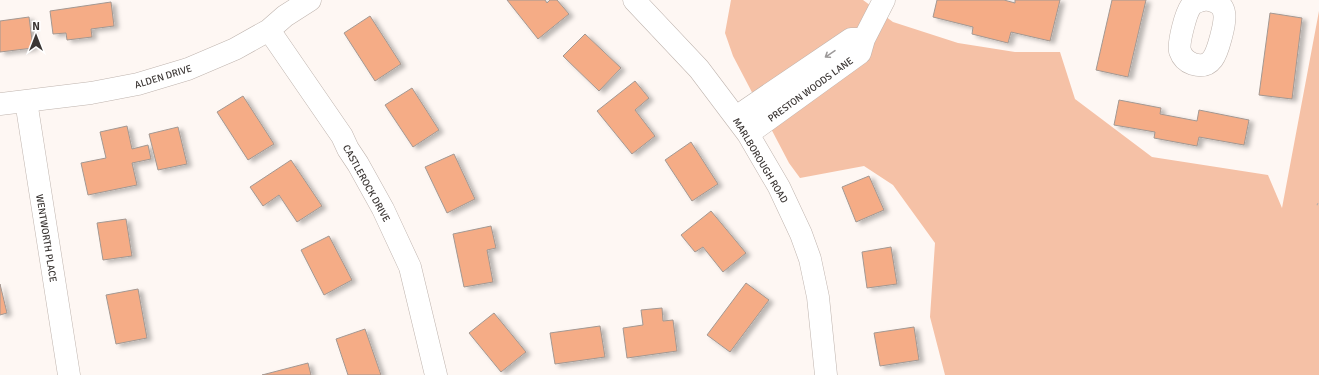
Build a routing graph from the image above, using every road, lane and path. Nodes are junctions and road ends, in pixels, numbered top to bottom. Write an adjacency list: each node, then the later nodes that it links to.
1 (310, 0): 6 (street, ALDEN DRIVE)
2 (634, 0): 9 (street, MARLBOROUGH ROAD)
3 (884, 0): 9 (street, PRESTON WOODS LANE)
4 (1203, 0): 5 (street)
5 (1209, 0)
6 (269, 30): 7 (street, ALDEN DRIVE); 11 (street, CASTLEROCK DRIVE)
7 (26, 101): 8 (street, ALDEN DRIVE); 10 (street, WENTWORTH PLACE)
8 (0, 104)
9 (742, 126): 12 (street, MARLBOROUGH ROAD)
10 (69, 375)
11 (436, 375)
12 (826, 375)

